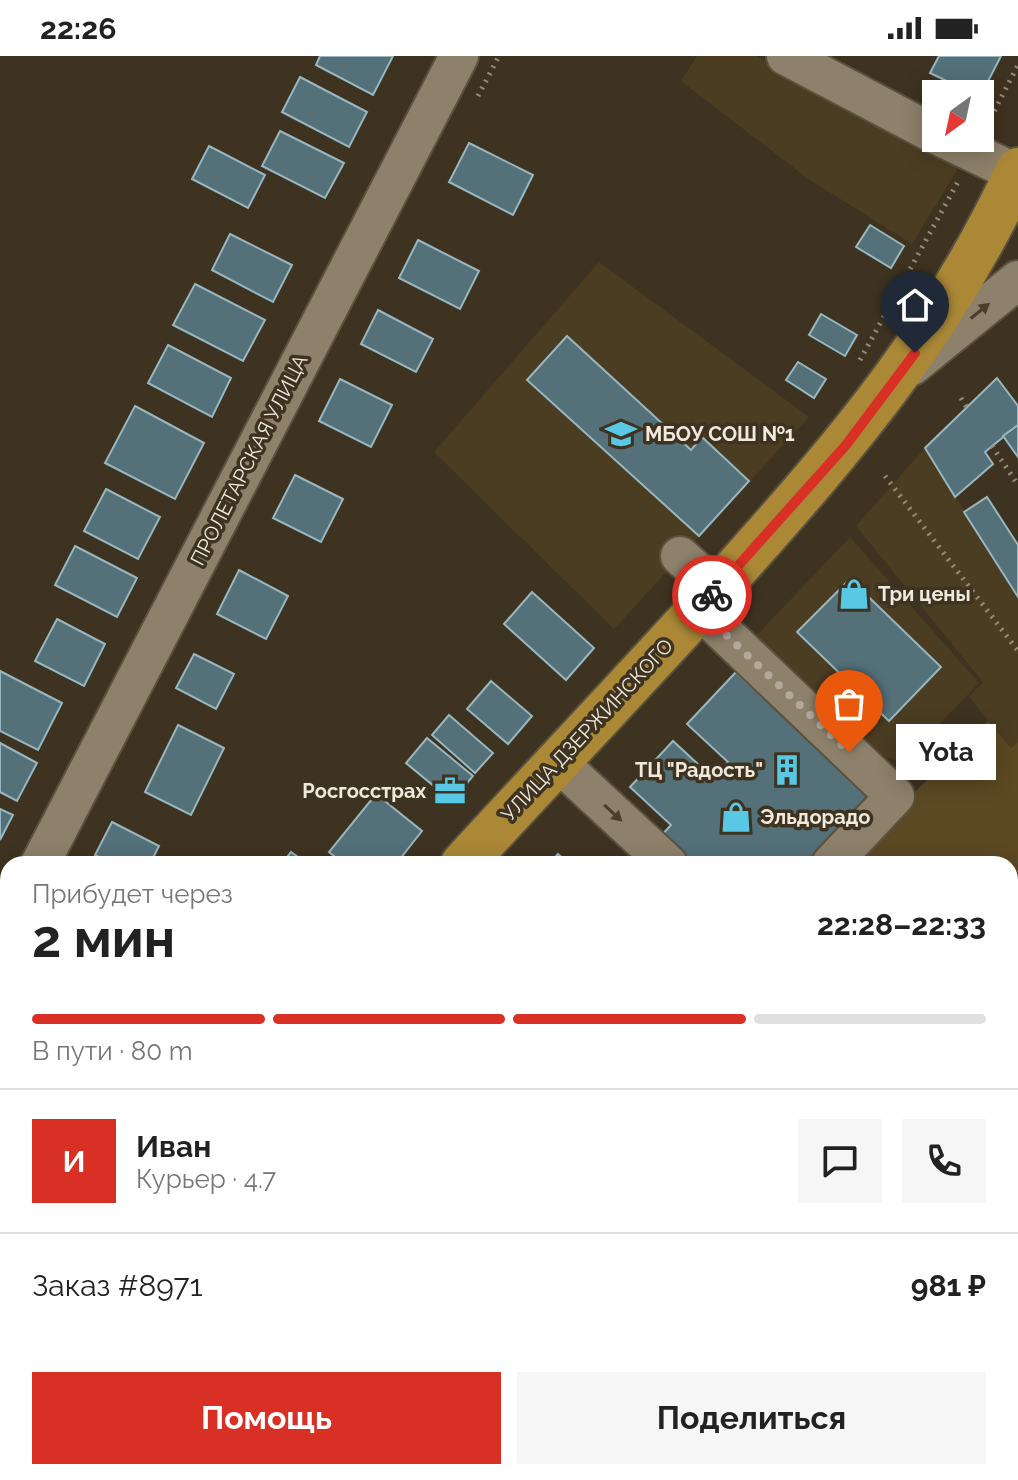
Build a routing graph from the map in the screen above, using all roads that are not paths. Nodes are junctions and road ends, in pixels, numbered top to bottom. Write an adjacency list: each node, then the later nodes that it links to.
1 (459, 56): 11 (street, ПРОЛЕТАРСКАЯ УЛИЦА)
2 (786, 56): 3 (street)
3 (922, 128)
4 (974, 152): 5 (street)
5 (1018, 172): 7 (main road, УЛИЦА ДЗЕРЖИНСКОГО)
6 (1018, 280): 7 (street, one-way to 6)
7 (898, 377): 9 (main road, УЛИЦА ДЗЕРЖИНСКОГО)
8 (680, 556): 9 (street)
9 (708, 599): 10 (main road, УЛИЦА ДЗЕРЖИНСКОГО); 14 (street)
10 (558, 762): 12 (main road, УЛИЦА ДЗЕРЖИНСКОГО); 13 (street, one-way to 13)
11 (44, 856)
12 (470, 856)
13 (659, 856)
14 (839, 856)

